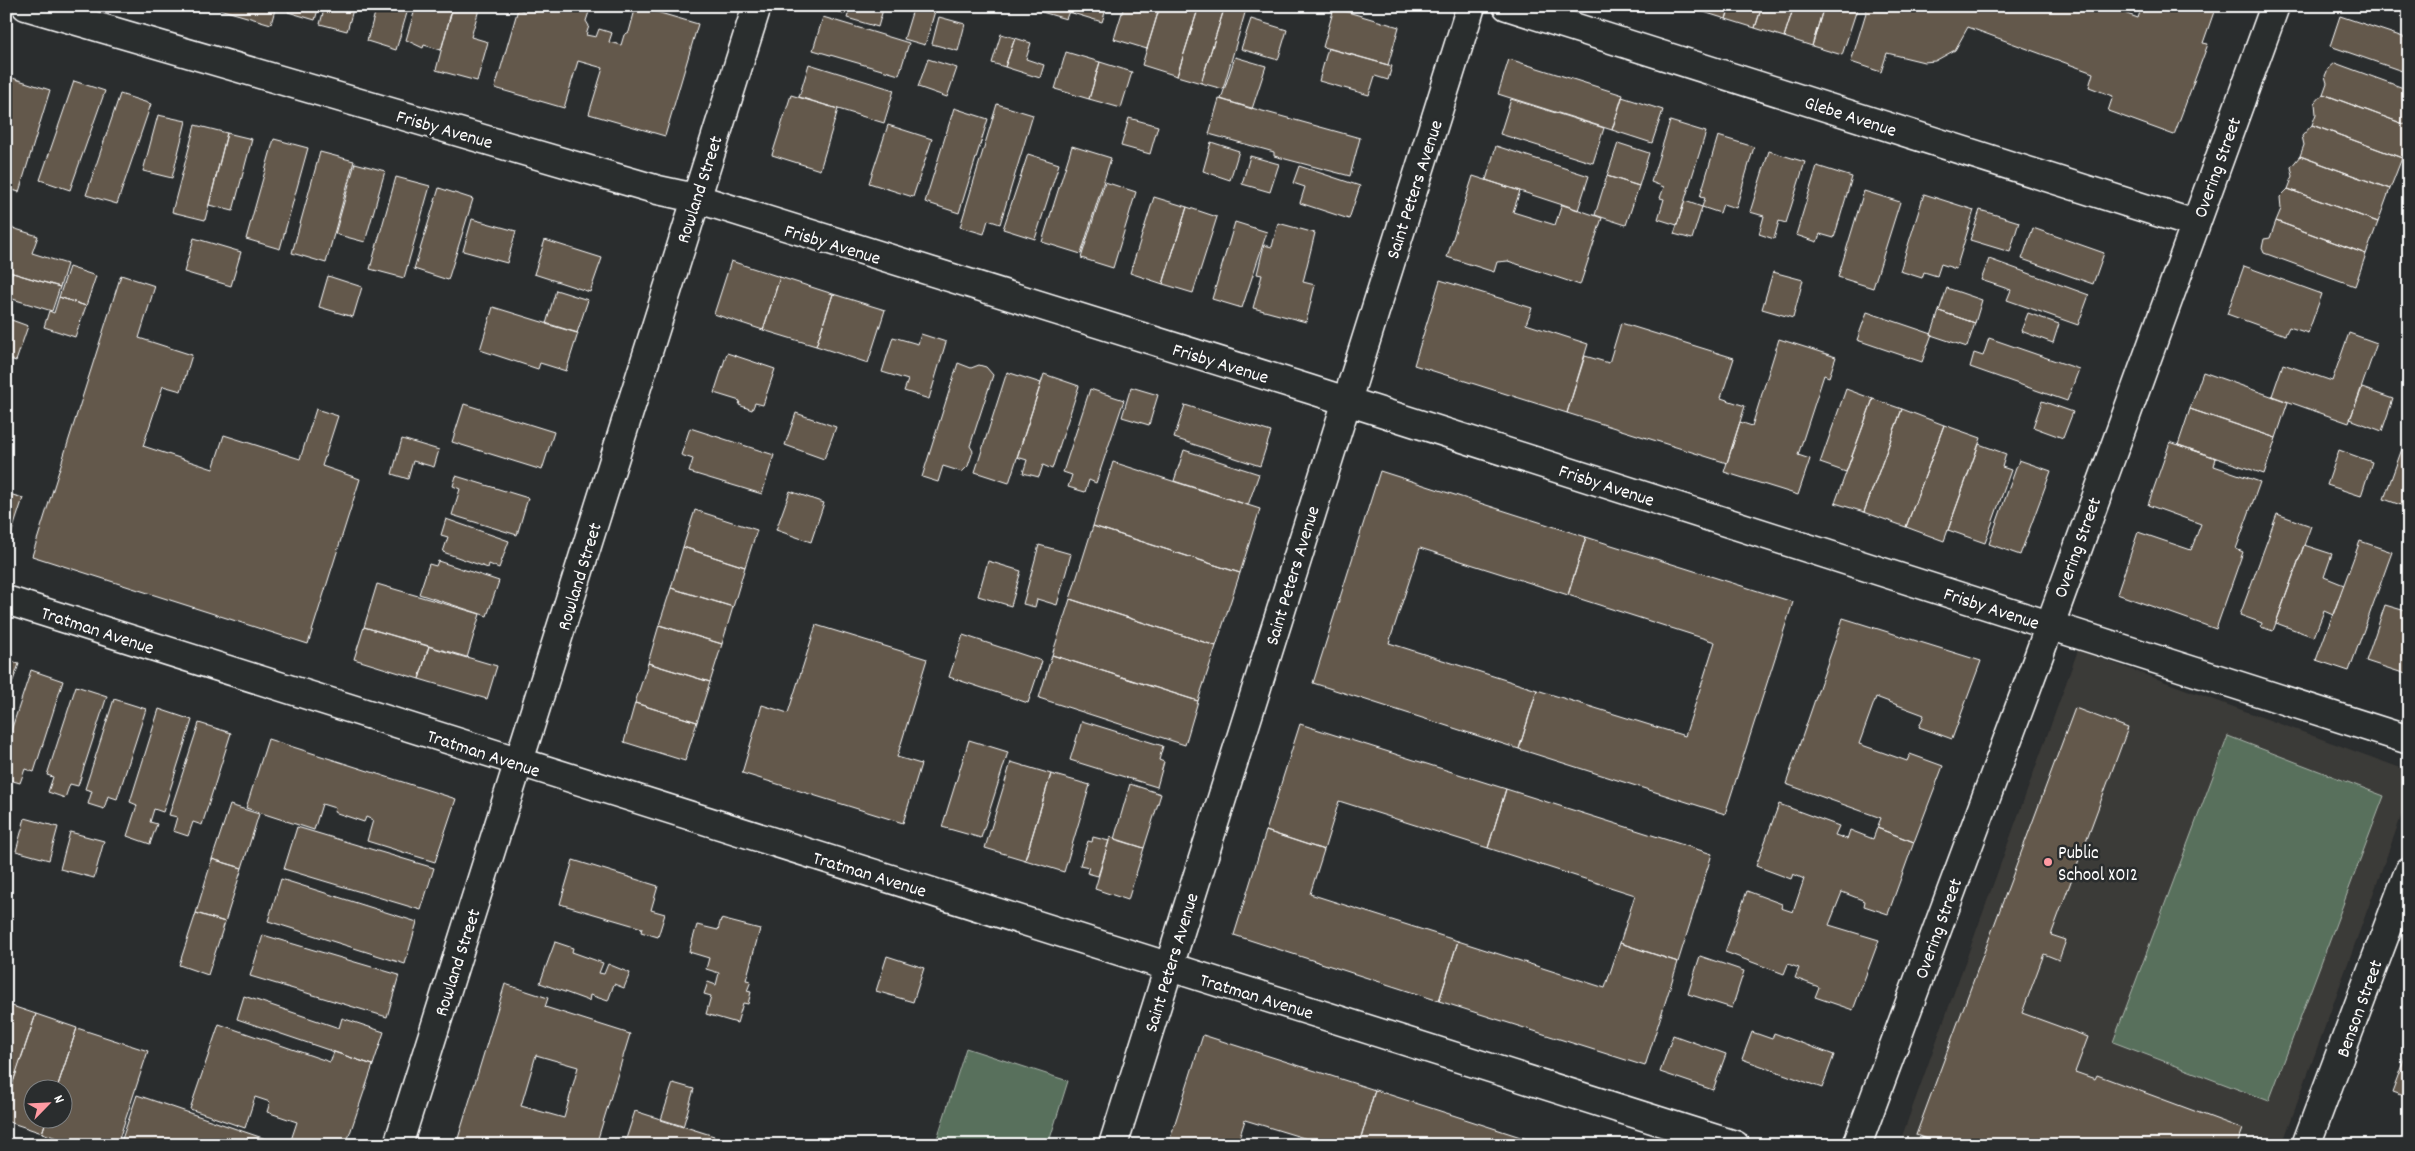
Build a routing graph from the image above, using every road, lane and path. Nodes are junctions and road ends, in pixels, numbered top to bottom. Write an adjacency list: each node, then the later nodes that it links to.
1 (26, 6): 6 (street, Frisby Avenue)
2 (757, 6): 6 (street, Rowland Street)
3 (1471, 6): 8 (street, Saint Peters Avenue)
4 (1507, 6): 7 (street, Glebe Avenue)
5 (2275, 6): 7 (street, Overing Street)
6 (695, 198): 8 (street, Frisby Avenue); 12 (street, Rowland Street)
7 (2195, 224): 10 (street, Overing Street)
8 (1346, 401): 10 (street, Frisby Avenue); 14 (street, Saint Peters Avenue)
9 (6, 600): 12 (street, Tratman Avenue)
10 (2048, 625): 11 (street, Frisby Avenue); 18 (street, Overing Street)
11 (2409, 740)
12 (520, 763): 14 (street, Tratman Avenue); 15 (street, Rowland Street)
13 (2409, 870): 19 (street, Benson Street)
14 (1168, 967): 16 (street, Saint Peters Avenue); 17 (street, Tratman Avenue)
15 (398, 1145)
16 (1113, 1145)
17 (1735, 1145)
18 (1856, 1145)
19 (2306, 1145)

